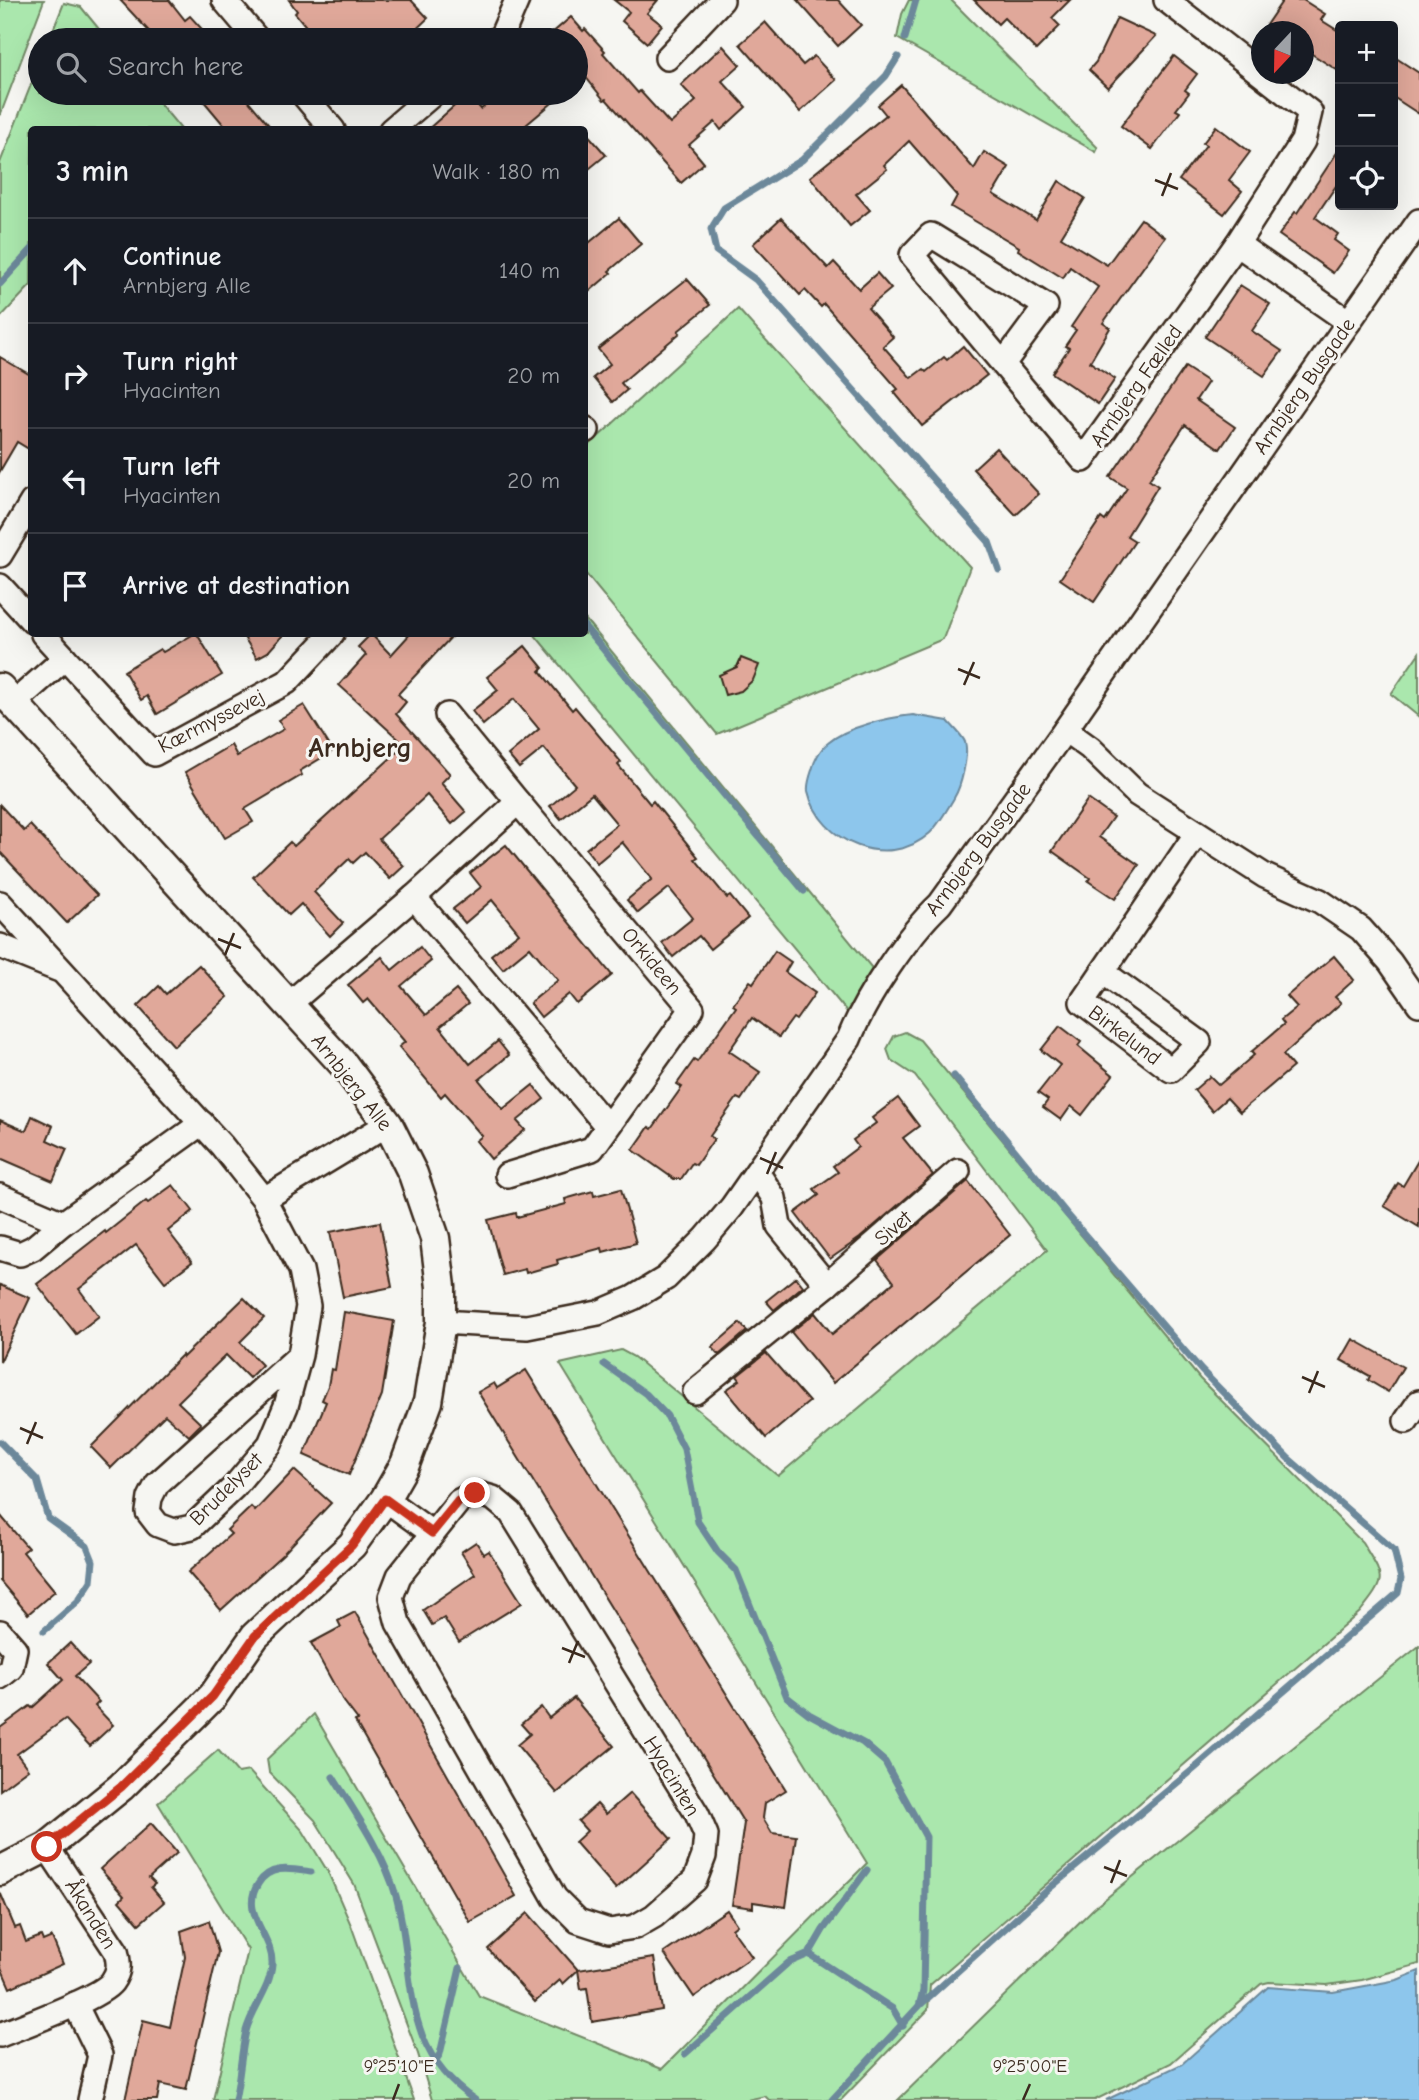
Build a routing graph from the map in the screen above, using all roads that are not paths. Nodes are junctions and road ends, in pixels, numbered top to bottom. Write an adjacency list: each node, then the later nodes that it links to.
1 (224, 0): 5 (street)
2 (517, 0): 6 (street)
3 (722, 0): 7 (street)
4 (1166, 0): 13 (street, Arnbjerg Fælled)
5 (248, 28)
6 (505, 28)
7 (667, 58)
8 (312, 105): 10 (street)
9 (420, 105): 11 (street)
10 (330, 126)
11 (396, 126)
12 (1419, 221): 14 (street, Arnbjerg Busgade)
13 (1237, 244): 14 (street); 15 (street, Arnbjerg Fælled)
14 (1349, 322): 25 (street, Arnbjerg Busgade)
15 (1003, 364): 15 (street, Arnbjerg Fælled)
16 (28, 509): 17 (street)
17 (0, 555)
18 (0, 586): 19 (street)
19 (28, 617)
20 (46, 637): 22 (street, Kærmyssevej)
21 (329, 637): 22 (street, Kærmyssevej)
22 (65, 658): 23 (street)
23 (7, 695): 33 (street, Arnbjerg Alle)
24 (447, 715): 26 (street, Orkideen)
25 (1065, 730): 27 (street); 39 (street, Arnbjerg Busgade)
26 (518, 802): 28 (street); 37 (street, Orkideen)
27 (1197, 833): 32 (street, Birkelund); 34 (street)
28 (414, 897): 33 (street); 37 (street)
29 (0, 903): 31 (street, Brudelyset)
30 (0, 946): 31 (street, Brudelyset)
31 (63, 972): 35 (street, Brudelyset)
32 (1103, 972): 32 (street, Birkelund)
33 (289, 1004): 36 (street, Arnbjerg Alle)
34 (1419, 1004)
35 (202, 1123): 42 (street, Brudelyset); 43 (street)
36 (388, 1124): 42 (street); 46 (street, Arnbjerg Alle)
37 (607, 1126): 40 (street, Orkideen)
38 (958, 1171): 45 (street, Sivet)
39 (757, 1172): 45 (street); 46 (street, Arnbjerg Busgade)
40 (507, 1175)
41 (0, 1196): 43 (street)
42 (264, 1199): 47 (street, Brudelyset)
43 (63, 1223): 44 (street)
44 (0, 1248)
45 (827, 1285): 48 (street, Sivet)
46 (441, 1322): 51 (street, Arnbjerg Alle)
47 (300, 1355): 47 (street, Brudelyset)
48 (695, 1392)
49 (1419, 1402): 50 (street)
50 (1406, 1421)
51 (385, 1499): 52 (street); 55 (street, Arnbjerg Alle)
52 (432, 1533): 52 (street, Hyacinten)
53 (0, 1632): 54 (street)
54 (0, 1678)
55 (47, 1847): 56 (street, Arnbjerg Alle); 57 (street, Åkanden)
56 (0, 1871)
57 (75, 2004): 58 (street, Åkanden); 59 (street)
58 (0, 2035)
59 (90, 2100)

